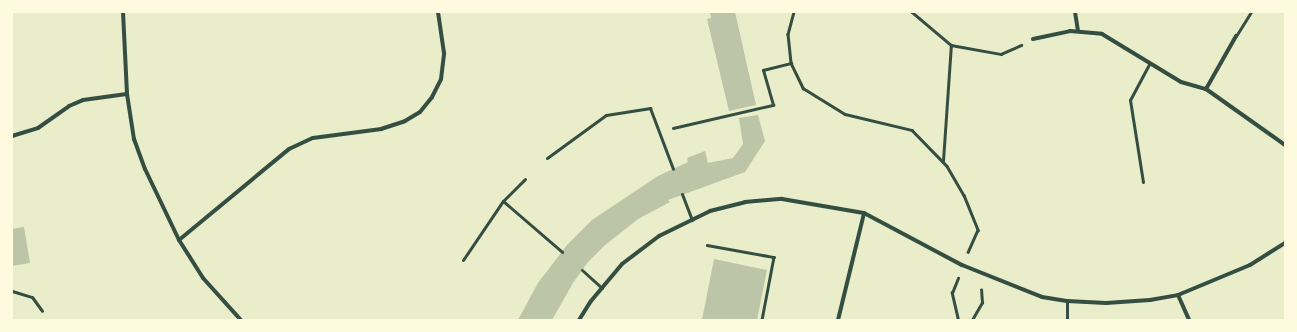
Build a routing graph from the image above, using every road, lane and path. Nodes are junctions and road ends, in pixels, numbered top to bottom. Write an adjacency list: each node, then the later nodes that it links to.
1 (123, 12): 14 (street)
2 (438, 12): 27 (street)
3 (794, 12): 11 (path)
4 (912, 12): 10 (path)
5 (1076, 12): 7 (street)
6 (1251, 12): 8 (lane)
7 (1078, 31): 9 (street); 12 (street)
8 (1236, 36): 13 (street)
9 (1033, 39): 10 (path)
10 (951, 45): 19 (path)
11 (791, 63): 15 (path); 19 (path)
12 (1149, 65): 13 (street); 22 (lane)
13 (1206, 89): 17 (street)
14 (127, 94): 16 (street); 27 (street)
15 (659, 132): 18 (lane); 20 (lane)
16 (12, 136)
17 (1285, 145)
18 (547, 158)
19 (943, 161): 31 (path)
20 (673, 169)
21 (525, 179): 24 (lane)
22 (1143, 182)
23 (682, 194): 26 (lane)
24 (503, 201): 30 (lane); 32 (lane)
25 (864, 213): 26 (street); 39 (street); 44 (street)
26 (692, 220): 35 (street)
27 (179, 240): 41 (street)
28 (1285, 244): 38 (street)
29 (707, 245): 43 (path)
30 (562, 252)
31 (965, 257)
32 (463, 260)
33 (582, 270): 35 (lane)
34 (960, 272): 45 (path)
35 (602, 288): 42 (street)
36 (981, 290): 46 (path)
37 (12, 291): 40 (lane)
38 (1178, 295): 39 (street); 48 (street)
39 (1067, 300): 47 (lane)
40 (42, 311)
41 (241, 320)
42 (579, 320)
43 (762, 320)
44 (838, 320)
45 (958, 320)
46 (972, 320)
47 (1066, 320)
48 (1189, 320)

